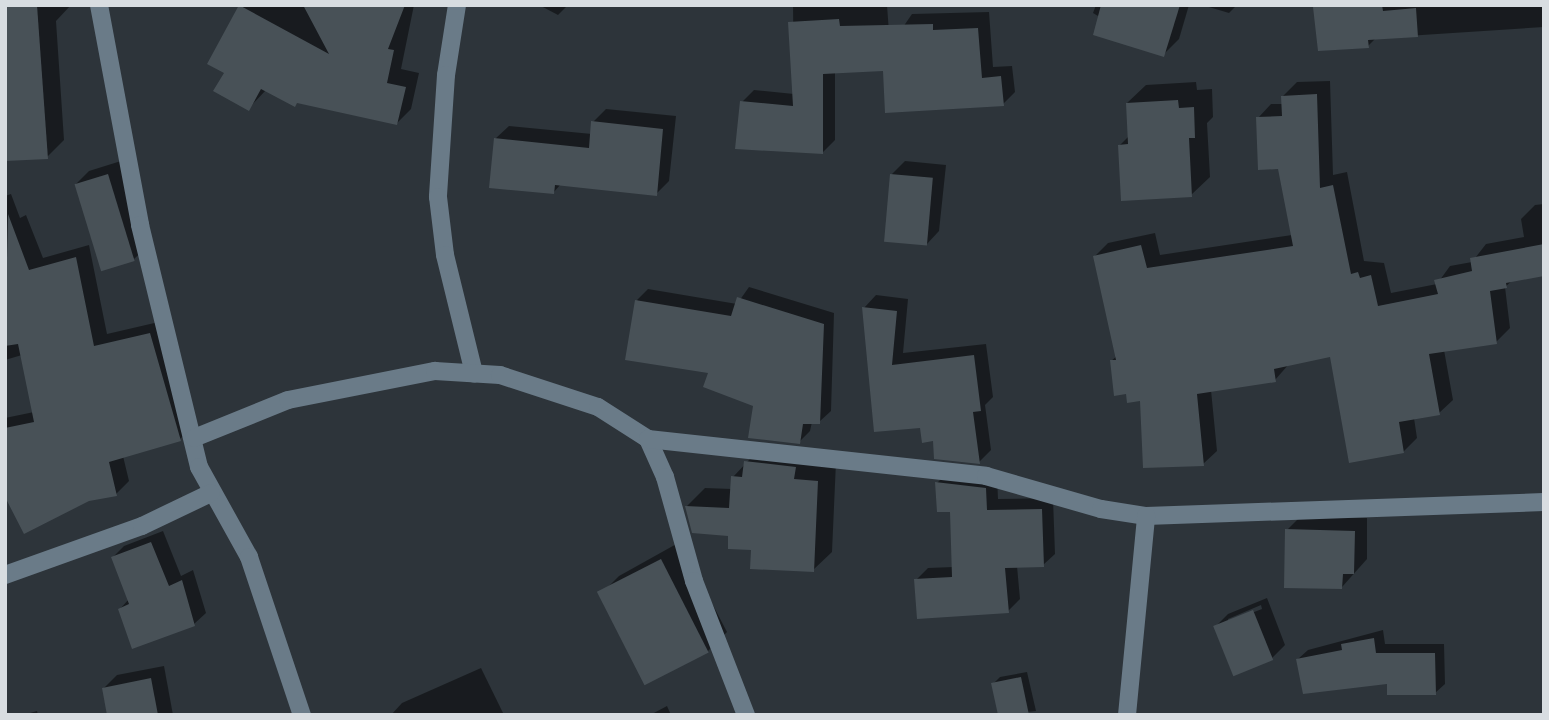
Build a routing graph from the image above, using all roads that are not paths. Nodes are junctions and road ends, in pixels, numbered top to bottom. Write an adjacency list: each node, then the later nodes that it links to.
1 (99, 5): 4 (street)
2 (457, 5): 3 (street)
3 (474, 373): 4 (street); 5 (street)
4 (194, 438): 6 (street)
5 (648, 439): 8 (street); 11 (street)
6 (211, 493): 9 (street); 10 (street)
7 (1544, 502): 8 (street)
8 (1146, 516): 12 (street)
9 (5, 575)
10 (302, 715)
11 (746, 715)
12 (1128, 715)

